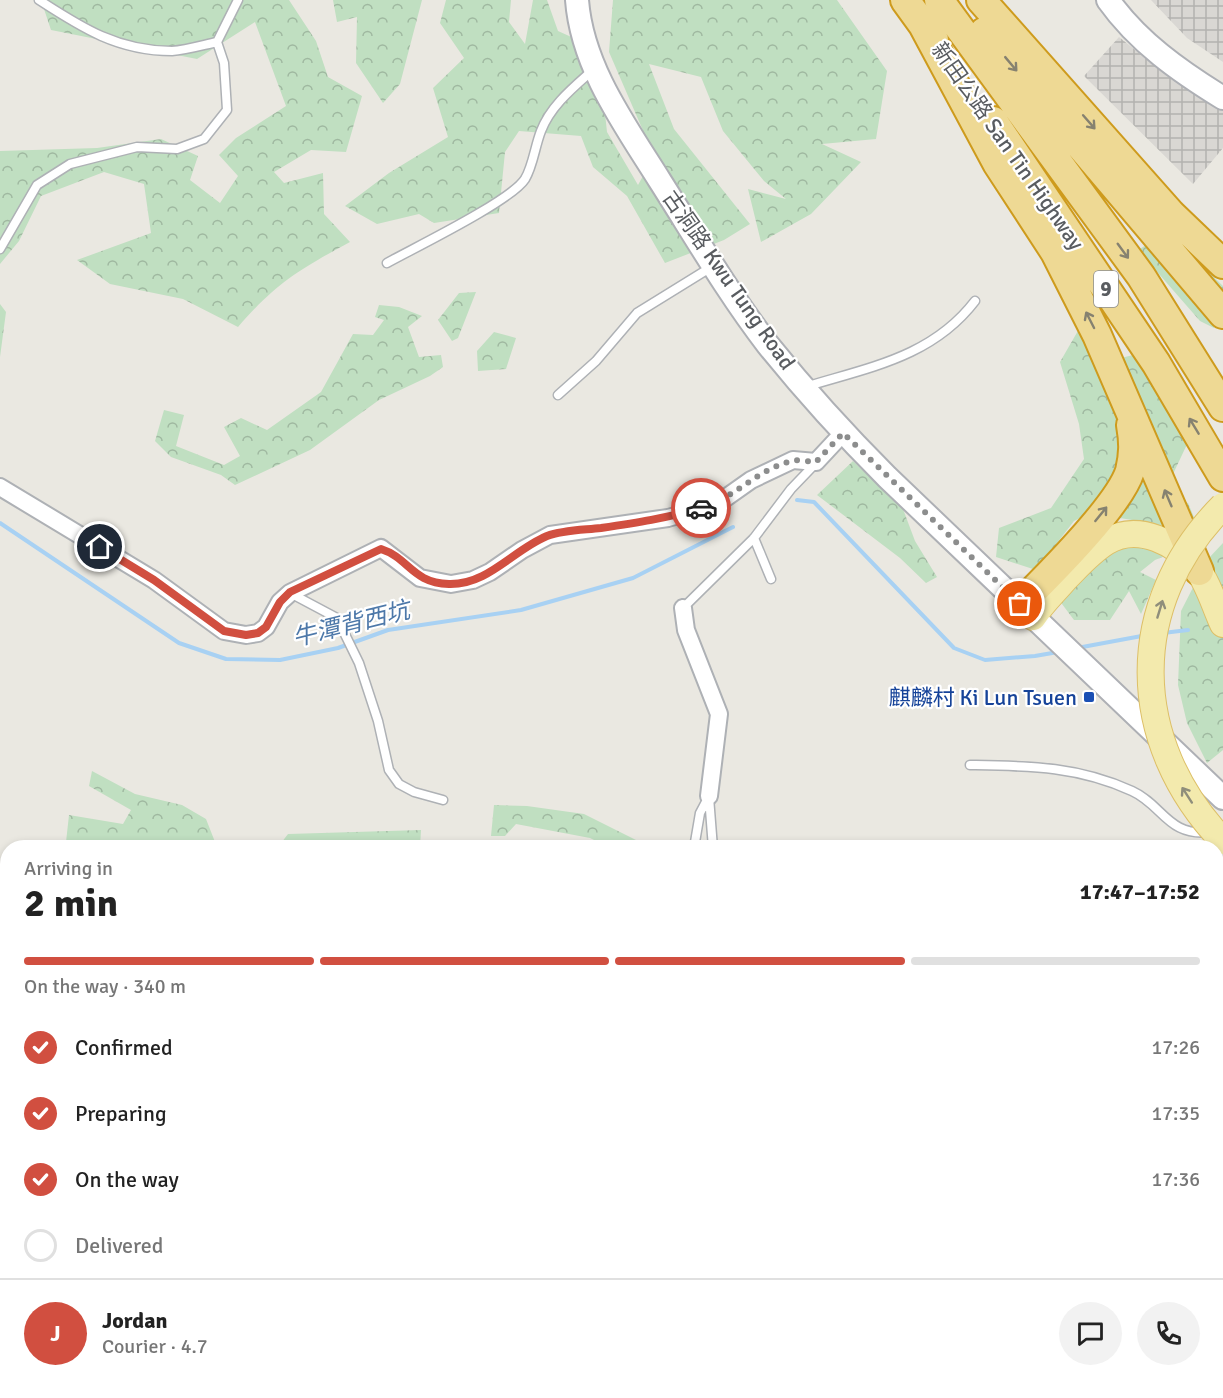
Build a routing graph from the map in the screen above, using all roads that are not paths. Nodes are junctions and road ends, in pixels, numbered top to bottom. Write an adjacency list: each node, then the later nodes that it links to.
1 (39, 0): 10 (lane)
2 (238, 0): 10 (lane)
3 (577, 0): 11 (street, 古洞路 Kwu Tung Road)
4 (905, 0): 9 (highway, 新田公路 San Tin Highway / 9)
5 (939, 0): 24 (highway, 新田公路 San Tin Highway / 9, one-way to 24)
6 (957, 0): 13 (highway, one-way to 13)
7 (981, 0): 16 (highway, one-way to 16)
8 (1108, 0): 12 (street)
9 (922, 25): 23 (highway, one-way to 9); 27 (highway, 新田公路 San Tin Highway / 9, one-way to 9)
10 (217, 42): 14 (lane)
11 (595, 69): 15 (lane); 17 (street, 古洞路 Kwu Tung Road)
12 (1223, 98)
13 (1141, 219): 19 (highway); 20 (highway)
14 (0, 249)
15 (387, 263)
16 (1223, 264)
17 (713, 266): 21 (street, 古洞路 Kwu Tung Road); 22 (lane)
18 (975, 301): 21 (lane)
19 (1223, 302)
20 (1223, 314)
21 (804, 387): 25 (street, 古洞路 Kwu Tung Road)
22 (558, 395)
23 (1128, 407): 31 (highway, one-way to 23); 35 (highway, one-way to 23)
24 (1223, 407)
25 (843, 433): 26 (street); 35 (street, 古洞路 Kwu Tung Road)
26 (816, 462): 30 (lane); 33 (street)
27 (1223, 477)
28 (0, 487): 33 (street)
29 (1223, 506): 44 (main road, one-way to 29, bridge)
30 (754, 538): 32 (lane); 34 (lane)
31 (1200, 571): 35 (main road); 36 (main road)
32 (771, 579)
33 (290, 592): 40 (lane)
34 (683, 608): 38 (street)
35 (1026, 611): 39 (street, 古洞路 Kwu Tung Road)
36 (1223, 624)
37 (970, 765): 41 (lane)
38 (708, 796): 42 (lane); 43 (lane)
39 (1223, 798)
40 (443, 800)
41 (1223, 830)
42 (695, 840)
43 (712, 840)
44 (1222, 840)

